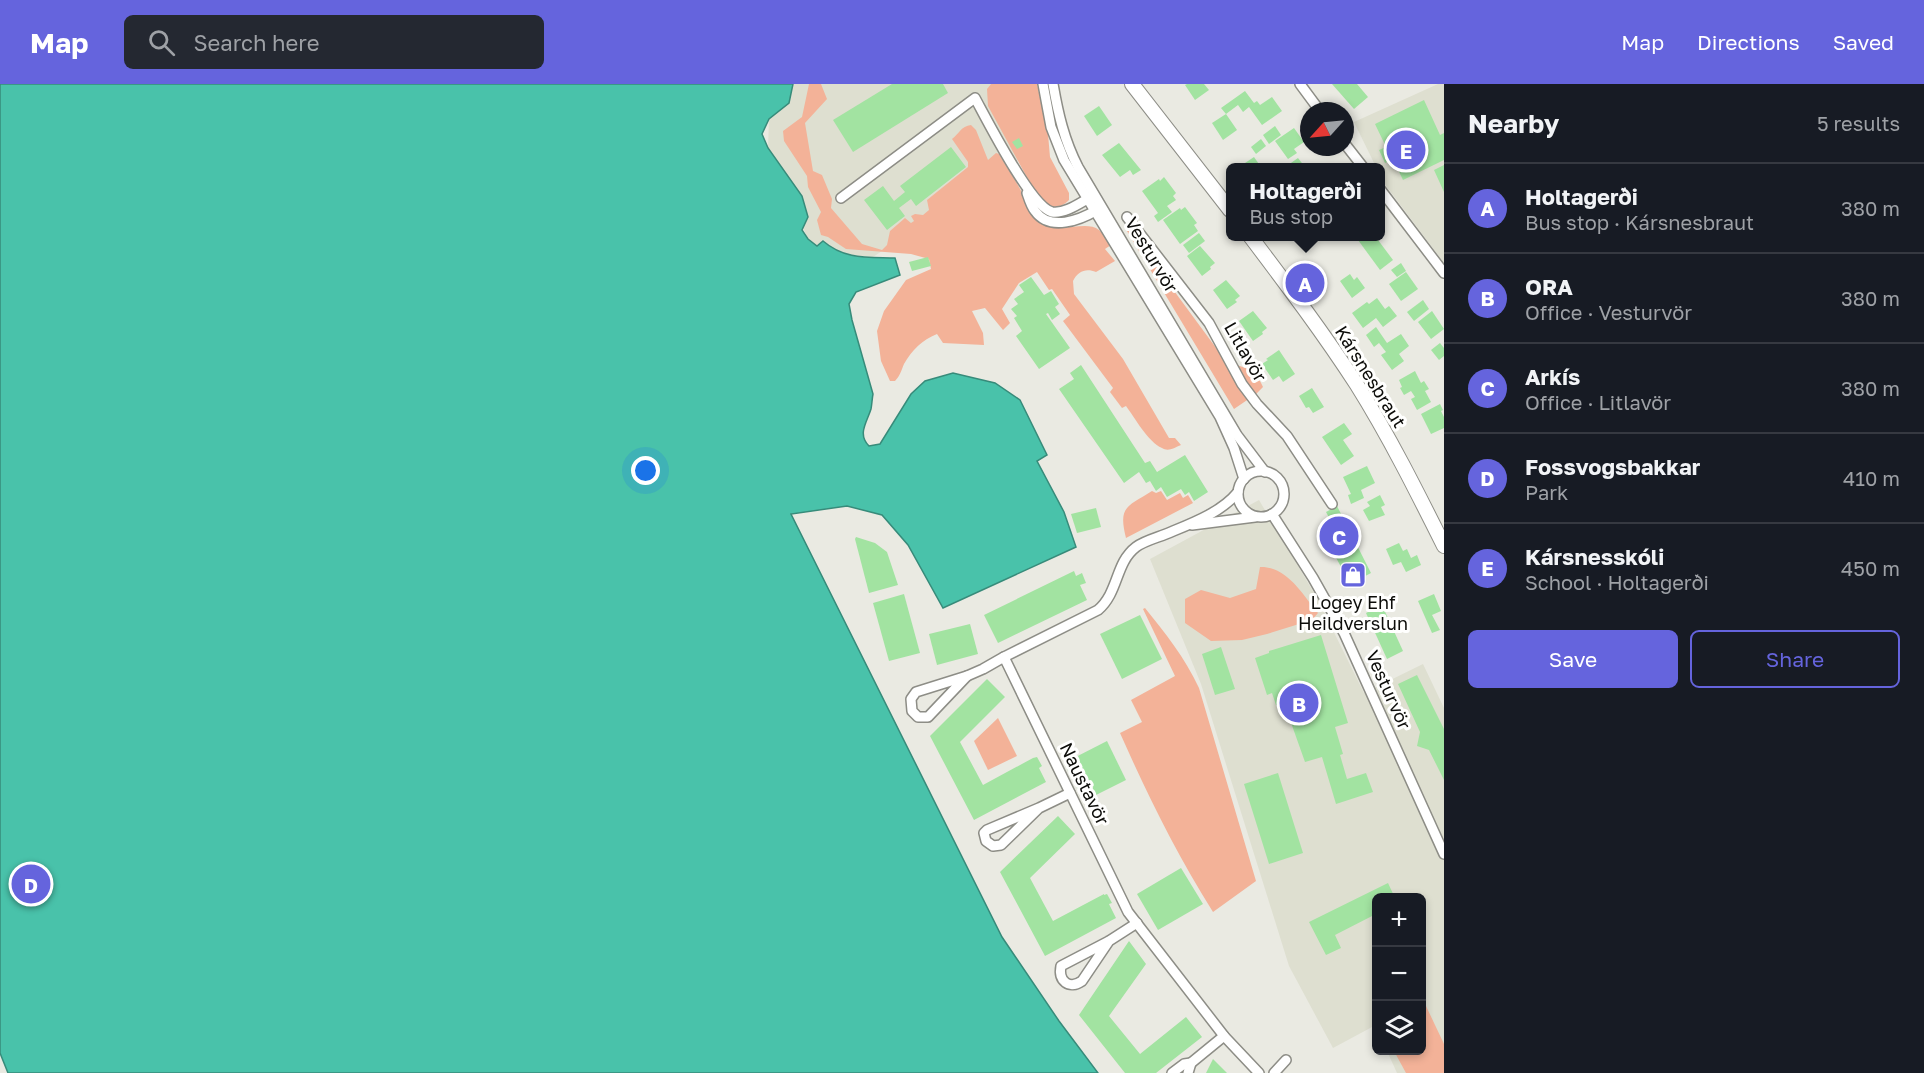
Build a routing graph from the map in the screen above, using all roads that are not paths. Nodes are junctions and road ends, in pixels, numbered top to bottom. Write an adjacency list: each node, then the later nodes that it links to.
1 (1043, 84): 8 (street, Vesturvör)
2 (1053, 84): 8 (street, Vesturvör)
3 (1132, 84): 10 (street)
4 (1300, 84): 5 (street)
5 (1313, 102)
6 (1024, 185): 8 (street); 9 (street); 11 (street)
7 (1385, 196): 14 (street)
8 (1091, 197): 11 (street, Vesturvör)
9 (841, 198)
10 (1226, 205)
11 (1099, 210): 15 (street, Vesturvör); 16 (street, Vesturvör)
12 (1127, 217): 18 (street, Litlavör)
13 (1253, 241): 22 (street, Kársnesbraut)
14 (1444, 273)
15 (1265, 472): 16 (street); 19 (street)
16 (1244, 479): 17 (street)
17 (1238, 492): 20 (street); 21 (street)
18 (1332, 504)
19 (1272, 514): 20 (street); 27 (street, Vesturvör)
20 (1259, 517): 21 (street)
21 (1186, 525): 23 (street)
22 (1444, 546)
23 (1004, 657): 24 (street); 25 (street, Naustavör)
24 (967, 676): 24 (street)
25 (1070, 793): 26 (street); 28 (street, Naustavör)
26 (1039, 808): 26 (street)
27 (1444, 854)
28 (1137, 923): 29 (street); 30 (street, Naustavör)
29 (1109, 941): 29 (street)
30 (1224, 1036): 32 (street); 35 (street, Naustavör)
31 (1286, 1060): 36 (street)
32 (1191, 1063): 33 (street); 34 (street)
33 (1172, 1073)
34 (1188, 1073)
35 (1259, 1073)
36 (1274, 1073)

